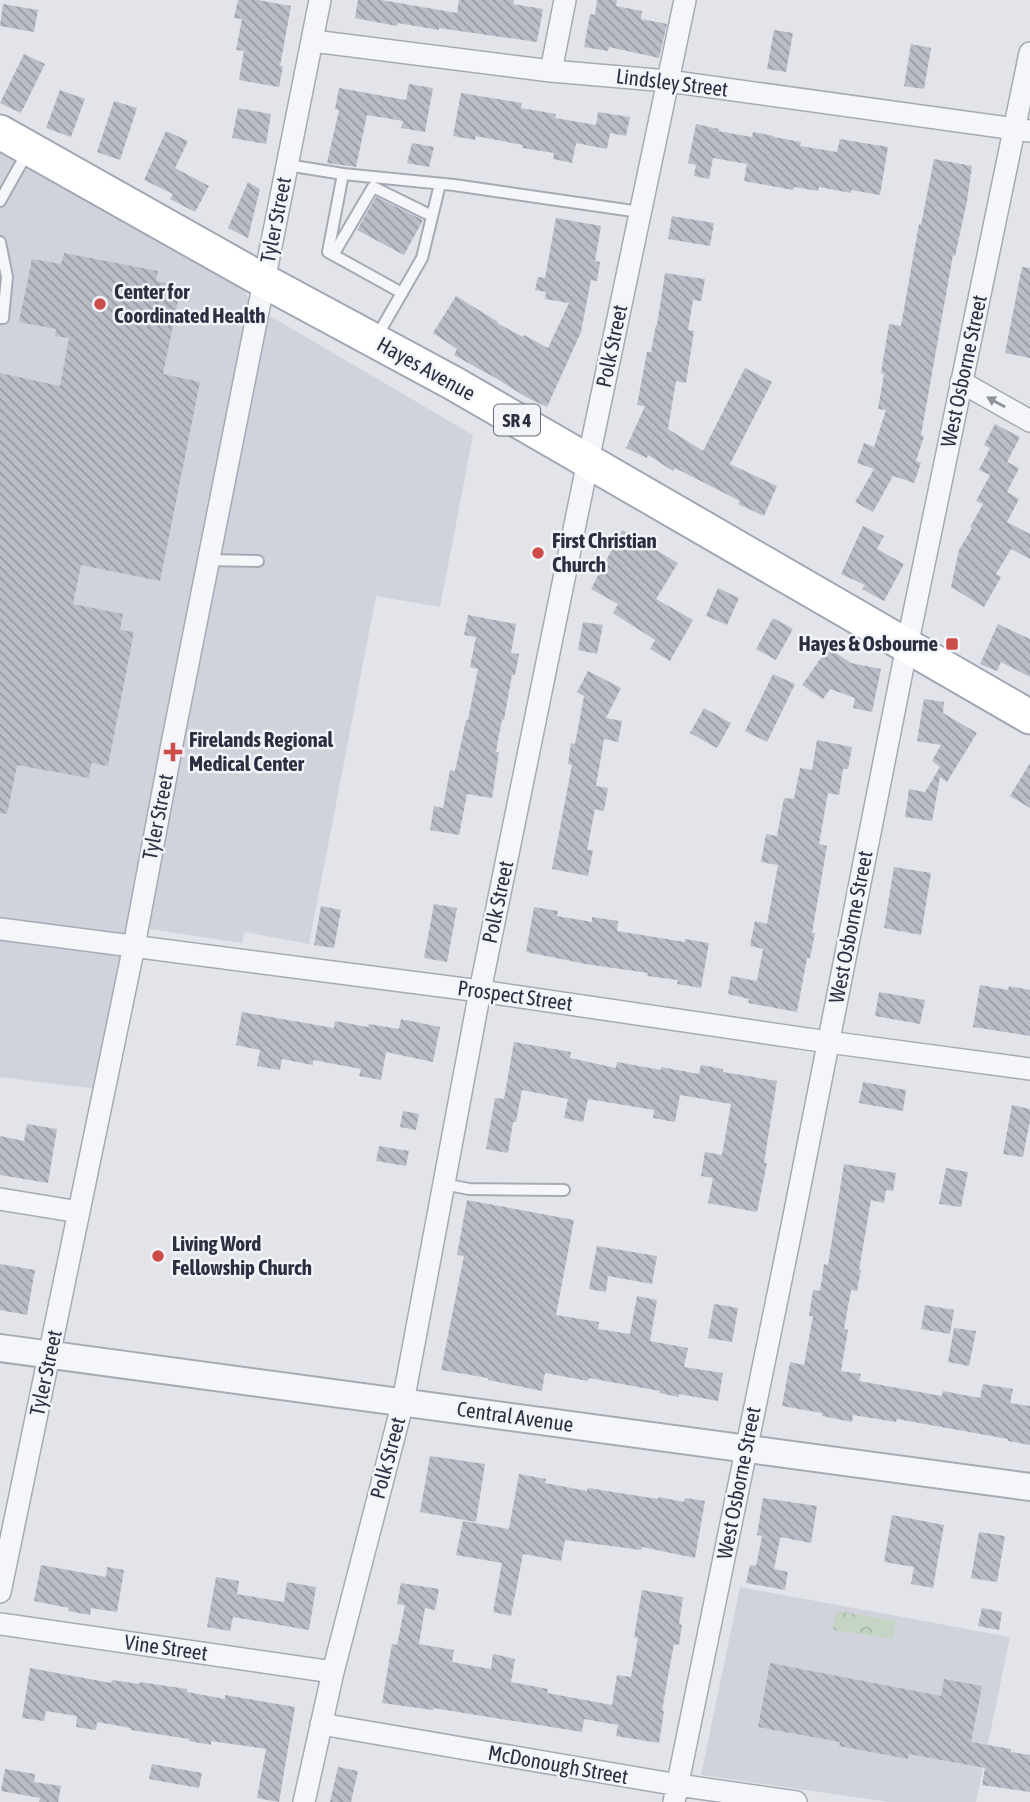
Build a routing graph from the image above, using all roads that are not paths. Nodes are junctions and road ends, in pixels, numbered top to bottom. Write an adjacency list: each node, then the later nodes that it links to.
1 (320, 0): 4 (street, Tyler Street)
2 (565, 0): 6 (street)
3 (685, 0): 7 (street, Polk Street)
4 (313, 41): 6 (street, Lindsley Street); 11 (street, Tyler Street)
5 (1030, 53): 8 (street, West Osborne Street)
6 (551, 71): 7 (street, Lindsley Street)
7 (668, 81): 8 (street, Lindsley Street); 16 (street, Polk Street)
8 (1023, 130): 25 (street, West Osborne Street)
9 (0, 132): 10 (main road, Hayes Avenue / SR 4)
10 (29, 148): 15 (lane); 21 (main road, Hayes Avenue / SR 4)
11 (287, 165): 12 (lane); 21 (street, Tyler Street)
12 (343, 174): 13 (lane); 19 (lane)
13 (372, 182): 14 (lane); 17 (lane); 19 (lane)
14 (440, 184): 16 (lane); 17 (lane)
15 (0, 201)
16 (640, 212): 27 (street, Polk Street)
17 (432, 216): 22 (lane)
18 (0, 242): 20 (lane)
19 (333, 255): 22 (lane)
20 (3, 270): 23 (lane)
21 (264, 281): 24 (main road, Hayes Avenue / SR 4); 28 (street, Tyler Street)
22 (402, 293): 24 (lane)
23 (0, 318)
24 (374, 341): 27 (main road, Hayes Avenue / SR 4)
25 (961, 382): 26 (street, one-way to 25); 30 (street, West Osborne Street)
26 (1030, 421)
27 (588, 461): 30 (main road, Hayes Avenue / SR 4); 34 (street, Polk Street)
28 (209, 560): 29 (lane); 33 (street, Tyler Street)
29 (258, 561)
30 (907, 646): 31 (main road, Hayes Avenue / SR 4); 35 (street, West Osborne Street)
31 (1030, 717)
32 (0, 929): 33 (street, Prospect Street)
33 (134, 946): 34 (street, Prospect Street); 40 (street, Tyler Street)
34 (480, 991): 35 (street, Prospect Street); 37 (street, Polk Street)
35 (828, 1042): 36 (street, Prospect Street); 44 (street, West Osborne Street)
36 (1030, 1069)
37 (444, 1184): 38 (lane); 43 (street, Polk Street)
38 (564, 1190)
39 (0, 1199): 40 (street)
40 (79, 1212): 42 (street, Tyler Street)
41 (0, 1348): 42 (street, Central Avenue)
42 (50, 1355): 43 (street, Central Avenue); 46 (street, Tyler Street)
43 (403, 1402): 44 (street, Central Avenue); 48 (street, Polk Street)
44 (745, 1449): 45 (street, Central Avenue); 50 (street, West Osborne Street)
45 (1030, 1487)
46 (0, 1592)
47 (0, 1624): 48 (street, Vine Street)
48 (332, 1672): 49 (street, Polk Street)
49 (321, 1724): 50 (street, McDonough Street); 51 (street, Polk Street)
50 (676, 1794): 52 (street, McDonough Street)
51 (304, 1802)
52 (796, 1802)

